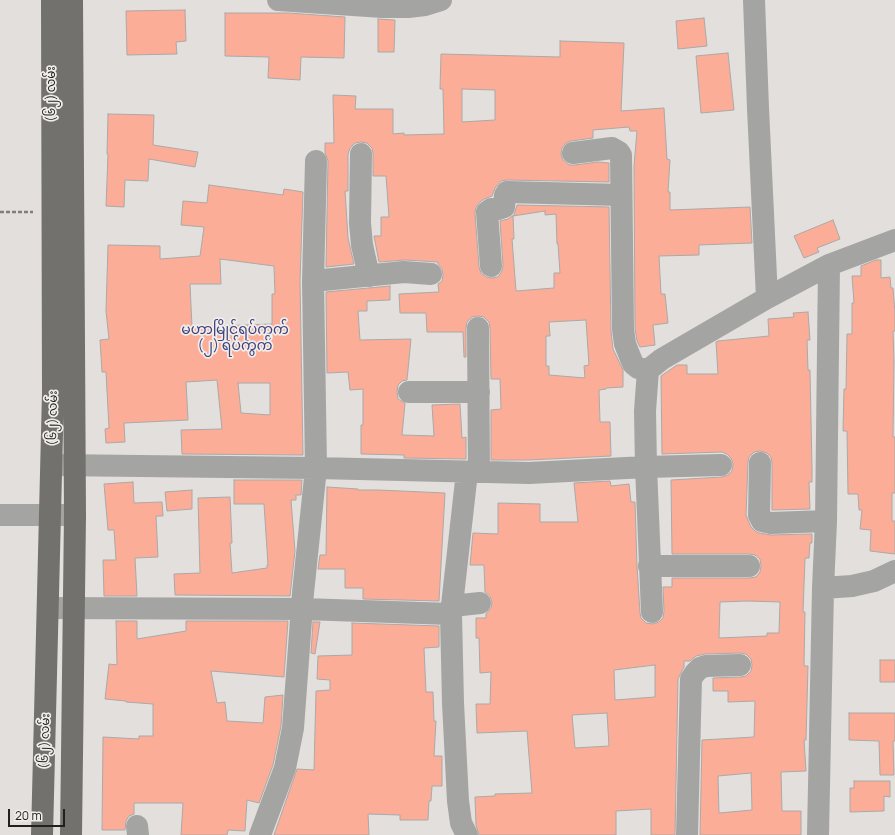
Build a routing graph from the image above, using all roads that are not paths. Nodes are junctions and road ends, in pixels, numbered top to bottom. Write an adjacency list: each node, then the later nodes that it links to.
1 (52, 0): 22 (main road, (၆၂) လမ်း)
2 (72, 0): 23 (main road, (၆၂) လမ်း)
3 (278, 0): 4 (street)
4 (441, 0)
5 (754, 0): 16 (street)
6 (573, 153): 9 (street)
7 (361, 154): 14 (street)
8 (316, 161): 15 (street)
9 (621, 195): 12 (street); 18 (street)
10 (895, 240): 11 (street)
11 (829, 265): 16 (street); 31 (street)
12 (492, 266)
13 (431, 274): 14 (street)
14 (369, 276): 15 (street)
15 (313, 281): 26 (street)
16 (767, 298): 18 (street)
17 (478, 328): 20 (street)
18 (648, 370): 25 (street)
19 (409, 392): 20 (street)
20 (479, 392): 27 (street)
21 (760, 463): 31 (street)
22 (52, 465): 23 (street); 30 (main road, (၆၂) လမ်း)
23 (74, 465): 26 (street); 29 (main road, (၆၂) လမ်း)
24 (721, 465): 25 (street)
25 (646, 467): 27 (street); 32 (street)
26 (316, 468): 27 (street); 39 (street)
27 (473, 472): 40 (street)
28 (0, 515): 30 (street)
29 (75, 515): 30 (street); 38 (main road, (၆၂) လမ်း)
30 (50, 516): 37 (main road, (၆၂) လမ်း)
31 (826, 521): 35 (street)
32 (650, 566): 33 (street); 41 (street)
33 (749, 566)
34 (895, 571): 35 (street)
35 (823, 588): 48 (street)
36 (480, 603): 40 (street)
37 (48, 608): 38 (street); 43 (main road, (၆၂) လမ်း)
38 (75, 608): 39 (street); 44 (main road, (၆၂) လမ်း)
39 (303, 609): 40 (street); 45 (street)
40 (452, 610): 46 (street)
41 (652, 612)
42 (740, 666): 47 (street)
43 (42, 835)
44 (71, 835)
45 (260, 835)
46 (467, 835)
47 (687, 835)
48 (818, 835)

